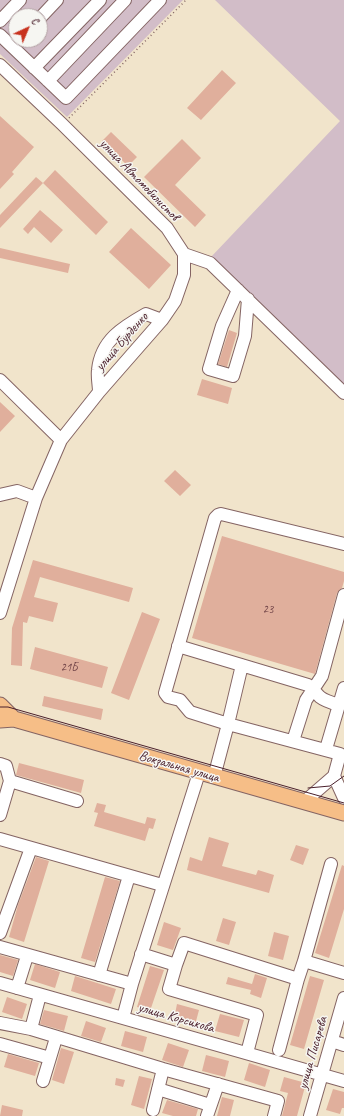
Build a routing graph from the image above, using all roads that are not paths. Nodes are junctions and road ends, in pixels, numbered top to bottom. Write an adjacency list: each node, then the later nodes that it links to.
1 (20, 0): 7 (street)
2 (57, 0): 6 (street)
3 (100, 0): 10 (street)
4 (125, 0): 11 (street)
5 (160, 0): 11 (street)
6 (48, 10)
7 (0, 21)
8 (19, 48): 10 (street)
9 (0, 65): 12 (street, улица Автомобилистов)
10 (34, 68): 11 (street)
11 (48, 81)
12 (184, 254): 13 (street); 15 (street, улица Бурденко)
13 (238, 290): 14 (street); 14 (street)
14 (248, 299): 18 (street)
15 (162, 320): 17 (street, улица Бурденко); 17 (street)
16 (0, 380): 19 (street)
17 (99, 392): 19 (street, улица Бурденко)
18 (344, 393)
19 (61, 440): 21 (street, улица Бурденко)
20 (0, 495): 21 (street)
21 (36, 498): 25 (street, улица Бурденко)
22 (344, 544): 26 (street)
23 (344, 595): 24 (street)
24 (342, 611): 29 (street)
25 (0, 612)
26 (178, 646): 27 (street); 33 (street)
27 (242, 665): 29 (street); 33 (street)
28 (344, 688): 31 (street)
29 (314, 689): 31 (street); 34 (street)
30 (0, 705): 32 (main road, Вокзальная улица)
31 (339, 705): 35 (street)
32 (7, 720): 38 (main road, Вокзальная улица)
33 (228, 724): 34 (street); 40 (street)
34 (293, 741): 35 (street)
35 (326, 749): 36 (street)
36 (342, 751): 39 (street)
37 (0, 764): 41 (street)
38 (198, 772): 40 (main road, Вокзальная улица); 51 (street)
39 (334, 776): 42 (street); 44 (street)
40 (214, 777): 44 (main road, Вокзальная улица)
41 (10, 781): 43 (street); 46 (street)
42 (344, 798)
43 (77, 801)
44 (304, 802): 45 (main road, Вокзальная улица)
45 (344, 813)
46 (0, 815)
47 (0, 839): 48 (street)
48 (31, 848): 50 (street); 52 (street)
49 (331, 864): 56 (street)
50 (129, 876): 51 (street); 59 (street)
51 (162, 885): 54 (street)
52 (0, 933)
53 (0, 947): 55 (street)
54 (141, 954): 57 (street); 62 (street)
55 (27, 956): 59 (street); 63 (street)
56 (304, 961): 58 (street); 60 (street)
57 (176, 965): 60 (street); 75 (street)
58 (344, 973)
59 (99, 975): 62 (street)
60 (298, 979): 74 (street)
61 (0, 983): 63 (street, улица Корсикова)
62 (132, 984): 66 (street)
63 (17, 988): 64 (street, улица Корсикова)
64 (40, 995): 66 (street, улица Корсикова); 68 (street)
65 (344, 998): 71 (street, улица Писарева)
66 (123, 1018): 75 (street, улица Корсикова)
67 (2, 1023): 68 (street); 70 (street)
68 (31, 1029): 69 (street)
69 (56, 1038): 76 (street); 77 (street)
70 (0, 1039)
71 (332, 1041): 73 (street); 78 (street, улица Писарева)
72 (0, 1044): 76 (street)
73 (344, 1045)
74 (279, 1050)
75 (247, 1053): 78 (street, улица Корсикова)
76 (50, 1058): 79 (street)
77 (163, 1069): 81 (street); 82 (street)
78 (322, 1075): 80 (street, улица Корсикова); 86 (street, улица Писарева)
79 (43, 1081)
80 (344, 1081)
81 (218, 1084): 84 (street); 85 (street)
82 (158, 1089): 83 (street); 84 (street)
83 (152, 1110)
84 (209, 1111)
85 (274, 1116)
86 (310, 1116)

